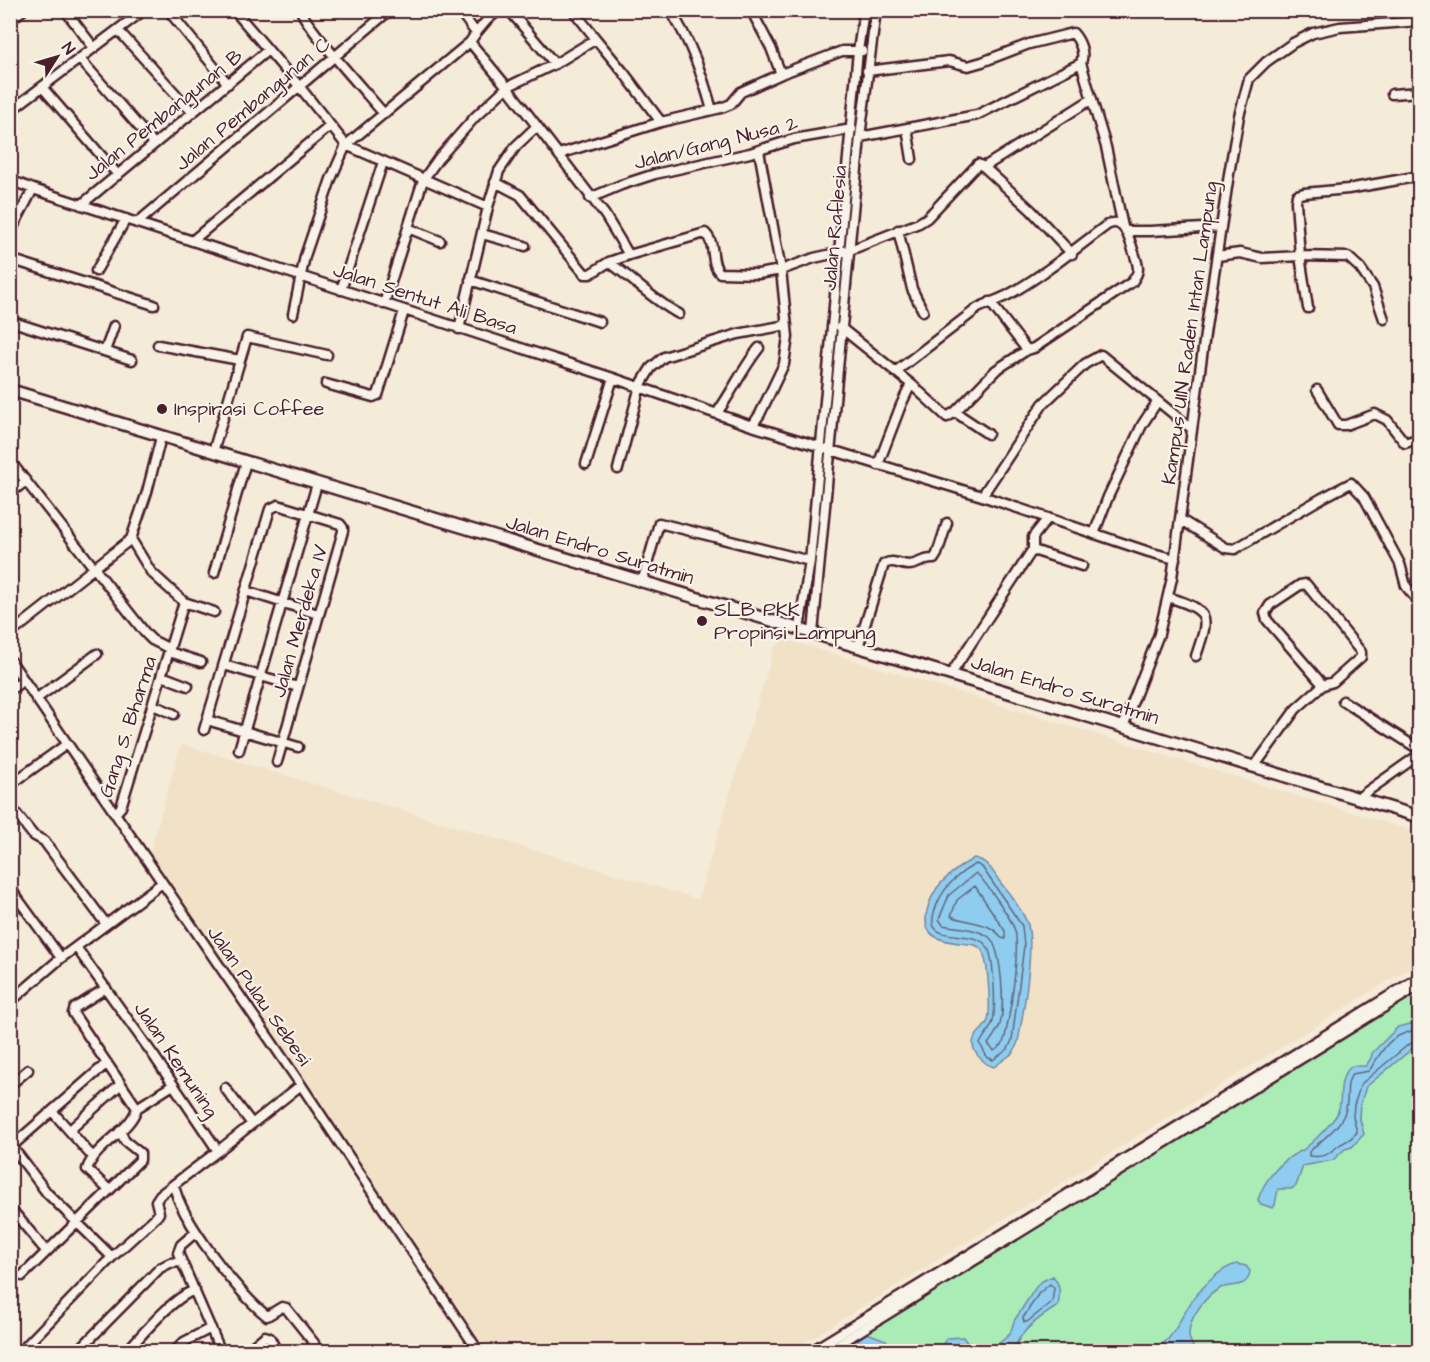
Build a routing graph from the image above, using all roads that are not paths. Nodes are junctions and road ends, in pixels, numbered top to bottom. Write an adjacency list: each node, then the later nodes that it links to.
1 (23, 10): 16 (street)
2 (65, 10): 22 (street)
3 (144, 10): 18 (street)
4 (168, 10): 31 (street)
5 (234, 10): 23 (street)
6 (301, 10): 25 (street)
7 (390, 10): 25 (street, Jalan Pembangunan C)
8 (459, 10): 19 (street)
9 (499, 10): 19 (street)
10 (508, 10): 28 (street)
11 (573, 10): 20 (street)
12 (670, 10): 38 (street)
13 (751, 10): 30 (street)
14 (864, 10): 24 (street, Jalan Raflesia)
15 (876, 10): 24 (street, Jalan Raflesia)
16 (10, 20)
17 (1419, 21): 67 (street, Kampus UIN Raden Intan Lampung)
18 (118, 30): 22 (street); 40 (street)
19 (476, 33): 21 (street)
20 (596, 39): 28 (street); 43 (street)
21 (470, 42): 34 (street); 42 (street)
22 (94, 48): 26 (street)
23 (268, 50): 31 (street, Jalan Pembangunan B); 32 (street)
24 (864, 51): 29 (street, Jalan Raflesia); 30 (street); 41 (street, Jalan Raflesia)
25 (335, 56): 32 (street, Jalan Pembangunan C); 42 (street)
26 (80, 59): 33 (street); 49 (street)
27 (1081, 63): 29 (street); 37 (street); 46 (street)
28 (555, 64): 34 (street)
29 (867, 71): 41 (street, Jalan Raflesia)
30 (781, 74): 38 (street)
31 (228, 84): 40 (street, Jalan Pembangunan B)
32 (299, 86): 44 (street); 66 (street, Jalan Pembangunan C)
33 (42, 87): 39 (street); 56 (street)
34 (507, 87): 45 (street); 59 (street)
35 (1419, 92): 36 (street)
36 (1392, 94)
37 (1092, 99): 55 (street); 69 (street)
38 (712, 110): 43 (street)
39 (10, 111)
40 (193, 113): 49 (street, Jalan Pembangunan B)
41 (858, 113): 47 (street, Jalan Raflesia); 48 (street, Jalan Raflesia)
42 (384, 114): 50 (street)
43 (661, 122): 52 (street)
44 (330, 126): 50 (street); 73 (street)
45 (537, 126): 52 (street); 60 (street)
46 (907, 128): 48 (street); 53 (street)
47 (852, 129): 51 (street, Jalan/Gang Nusa 2); 76 (street, Jalan Raflesia)
48 (860, 137): 76 (street, Jalan Raflesia)
49 (154, 144): 56 (street, Jalan Pembangunan B)
50 (346, 145): 54 (street); 85 (street)
51 (759, 151): 62 (street, Jalan/Gang Nusa 2); 83 (street)
52 (559, 154): 62 (street)
53 (912, 159)
54 (384, 162): 59 (street); 87 (street)
55 (984, 167): 70 (street); 77 (street)
56 (118, 175): 63 (street, Jalan Pembangunan B)
57 (1419, 176): 80 (street)
58 (10, 180): 61 (street, Jalan Sentut Ali Basa)
59 (423, 180): 64 (street); 68 (street)
60 (495, 182): 64 (street); 82 (street)
61 (33, 189): 63 (street, Jalan Sentut Ali Basa); 71 (street)
62 (590, 198): 78 (street)
63 (81, 205): 65 (street, Jalan Sentut Ali Basa)
64 (488, 207): 72 (street)
65 (126, 219): 66 (street, Jalan Sentut Ali Basa); 84 (street)
66 (137, 223): 73 (street, Jalan Sentut Ali Basa)
67 (1221, 227): 69 (street); 79 (street, Kampus UIN Raden Intan Lampung)
68 (408, 228): 74 (street); 89 (street)
69 (1125, 229): 77 (street); 105 (street)
70 (898, 230): 76 (street); 93 (street)
71 (10, 233)
72 (482, 234): 75 (street); 86 (street)
73 (192, 241): 85 (street, Jalan Sentut Ali Basa)
74 (440, 241)
75 (525, 246)
76 (845, 251): 83 (street); 101 (street, Jalan Raflesia)
77 (1072, 254): 88 (street)
78 (629, 255): 82 (street); 83 (street)
79 (1217, 256): 80 (street); 121 (street, Kampus UIN Raden Intan Lampung)
80 (1300, 256): 91 (street); 96 (street)
81 (10, 259): 90 (street)
82 (609, 262): 95 (street)
83 (781, 270): 99 (street)
84 (96, 271)
85 (300, 276): 87 (street, Jalan Sentut Ali Basa); 94 (street)
86 (470, 280): 98 (street); 102 (street)
87 (341, 290): 89 (street, Jalan Sentut Ali Basa)
88 (990, 302): 105 (street); 110 (street)
89 (384, 304): 92 (street, Jalan Sentut Ali Basa)
90 (154, 305)
91 (1308, 308)
92 (404, 310): 102 (street, Jalan Sentut Ali Basa); 112 (street)
93 (924, 311)
94 (293, 314)
95 (679, 314)
96 (1384, 319)
97 (10, 321): 106 (street)
98 (600, 322)
99 (787, 325): 114 (street); 120 (street)
100 (114, 326): 106 (street)
101 (838, 326): 110 (street); 125 (street, Jalan Raflesia)
102 (459, 329): 111 (street, Jalan Sentut Ali Basa)
103 (158, 345): 109 (street)
104 (759, 348): 118 (street)
105 (1027, 350): 119 (street)
106 (105, 351): 108 (street)
107 (327, 355): 109 (street)
108 (132, 360)
109 (240, 360): 126 (street)
110 (895, 372): 113 (street)
111 (613, 378): 114 (street, Jalan Sentut Ali Basa); 129 (street)
112 (326, 384)
113 (911, 384): 119 (street); 130 (street)
114 (640, 386): 118 (street, Jalan Sentut Ali Basa); 131 (street)
115 (10, 390): 123 (main road, Jalan Endro Suratmin)
116 (1317, 390): 124 (street)
117 (1157, 402): 121 (street); 135 (street); 140 (street)
118 (717, 412): 120 (street, Jalan Sentut Ali Basa)
119 (955, 412): 122 (street)
120 (752, 426): 125 (street, Jalan Sentut Ali Basa)
121 (1192, 429): 138 (street, Kampus UIN Raden Intan Lampung)
122 (988, 434)
123 (161, 437): 126 (main road, Jalan Endro Suratmin); 141 (street)
124 (1419, 438)
125 (825, 448): 130 (street, Jalan Sentut Ali Basa); 144 (street); 157 (street)
126 (213, 452): 128 (main road, Jalan Endro Suratmin)
127 (10, 461): 132 (street)
128 (246, 462): 133 (main road, Jalan Endro Suratmin); 147 (street)
129 (586, 465)
130 (878, 465): 135 (street, Jalan Sentut Ali Basa)
131 (618, 469)
132 (26, 481): 134 (street); 146 (street)
133 (317, 484): 136 (street); 148 (main road, Jalan Endro Suratmin)
134 (10, 493)
135 (982, 496): 137 (street, Jalan Sentut Ali Basa)
136 (308, 513): 149 (street); 152 (street); 155 (street, Jalan Merdeka IV)
137 (1048, 518): 140 (street, Jalan Sentut Ali Basa); 142 (street)
138 (1181, 520): 143 (street, Kampus UIN Raden Intan Lampung); 153 (street)
139 (947, 523): 159 (street)
140 (1094, 534): 143 (street, Jalan Sentut Ali Basa)
141 (130, 539): 146 (street); 151 (street)
142 (1033, 551): 145 (street); 166 (street)
143 (1175, 559): 150 (street, Kampus UIN Raden Intan Lampung)
144 (810, 561): 148 (street); 156 (street)
145 (1082, 566)
146 (94, 567): 158 (street); 160 (street)
147 (214, 573)
148 (642, 582): 156 (main road, Jalan Endro Suratmin)
149 (246, 591): 152 (street); 165 (street)
150 (1168, 597): 162 (street); 179 (street, Kampus UIN Raden Intan Lampung)
151 (184, 602): 154 (street); 160 (street, Gang S. Bharma)
152 (282, 602): 155 (street); 167 (street)
153 (1419, 604)
154 (214, 612)
155 (318, 614): 172 (street, Jalan Merdeka IV)
156 (799, 629): 157 (main road, Jalan Endro Suratmin)
157 (813, 633): 159 (main road, Jalan Endro Suratmin)
158 (10, 634)
159 (858, 646): 166 (main road, Jalan Endro Suratmin)
160 (170, 650): 164 (street); 168 (street, Gang S. Bharma)
161 (97, 654): 174 (street)
162 (1196, 656)
163 (10, 660): 169 (street, Jalan Pulau Sebesi)
164 (201, 662)
165 (224, 665): 167 (street); 178 (street)
166 (951, 674): 179 (main road, Jalan Endro Suratmin)
167 (261, 675): 172 (street); 181 (street)
168 (162, 676): 171 (street); 176 (street, Gang S. Bharma)
169 (24, 680): 173 (street); 174 (street, Jalan Pulau Sebesi)
170 (1323, 685): 170 (street); 188 (street)
171 (188, 686)
172 (297, 687): 182 (street, Jalan Merdeka IV)
173 (10, 690)
174 (36, 699): 183 (street, Jalan Pulau Sebesi)
175 (1343, 701): 186 (street)
176 (153, 705): 177 (street); 192 (street, Gang S. Bharma)
177 (174, 714)
178 (207, 720): 180 (street); 181 (street)
179 (1124, 727): 188 (main road, Jalan Endro Suratmin)
180 (204, 729)
181 (245, 731): 182 (street); 185 (street)
182 (282, 743): 184 (street); 187 (street, Jalan Merdeka IV)
183 (67, 744): 189 (street); 192 (street, Jalan Pulau Sebesi)
184 (298, 747)
185 (239, 750)
186 (1419, 752): 190 (street)
187 (277, 762)
188 (1254, 768): 190 (main road, Jalan Endro Suratmin)
189 (10, 785)
190 (1358, 798): 193 (main road, Jalan Endro Suratmin)
191 (10, 806): 196 (street)
192 (115, 814): 194 (street, Jalan Pulau Sebesi)
193 (1419, 817)
194 (162, 883): 196 (street); 208 (street, Jalan Pulau Sebesi)
195 (10, 888): 198 (street)
196 (106, 924): 197 (street)
197 (76, 947): 198 (street); 201 (street, Jalan Kemuning)
198 (61, 958): 202 (street)
199 (1419, 977): 238 (street)
200 (1419, 985): 239 (street)
201 (106, 988): 203 (street); 207 (street, Jalan Kemuning)
202 (10, 1002)
203 (107, 1063): 205 (street); 211 (street)
204 (28, 1070): 206 (street)
205 (121, 1084): 210 (street); 213 (street)
206 (10, 1085)
207 (173, 1085): 210 (street); 216 (street, Jalan Kemuning)
208 (301, 1085): 212 (street); 237 (street, Jalan Pulau Sebesi)
209 (225, 1088): 212 (street)
210 (137, 1108): 214 (street)
211 (52, 1111): 213 (street); 215 (street)
212 (252, 1124): 216 (street)
213 (70, 1130): 217 (street)
214 (120, 1131): 217 (street); 219 (street)
215 (11, 1145): 221 (street)
216 (218, 1152): 218 (street)
217 (93, 1155): 219 (street)
218 (174, 1185): 222 (street); 224 (street)
219 (109, 1190): 221 (street)
220 (10, 1213): 223 (street)
221 (76, 1223): 223 (street); 224 (street)
222 (196, 1232): 225 (street); 229 (street)
223 (46, 1251): 226 (street)
224 (112, 1257): 230 (street)
225 (181, 1262): 227 (street); 231 (street)
226 (22, 1276)
227 (195, 1290): 228 (street); 232 (street)
228 (211, 1329): 233 (street); 234 (street)
229 (314, 1343)
230 (20, 1352)
231 (77, 1352)
232 (126, 1352)
233 (174, 1352)
234 (221, 1352)
235 (246, 1352): 236 (street)
236 (277, 1352)
237 (479, 1352)
238 (810, 1352)
239 (826, 1352)

